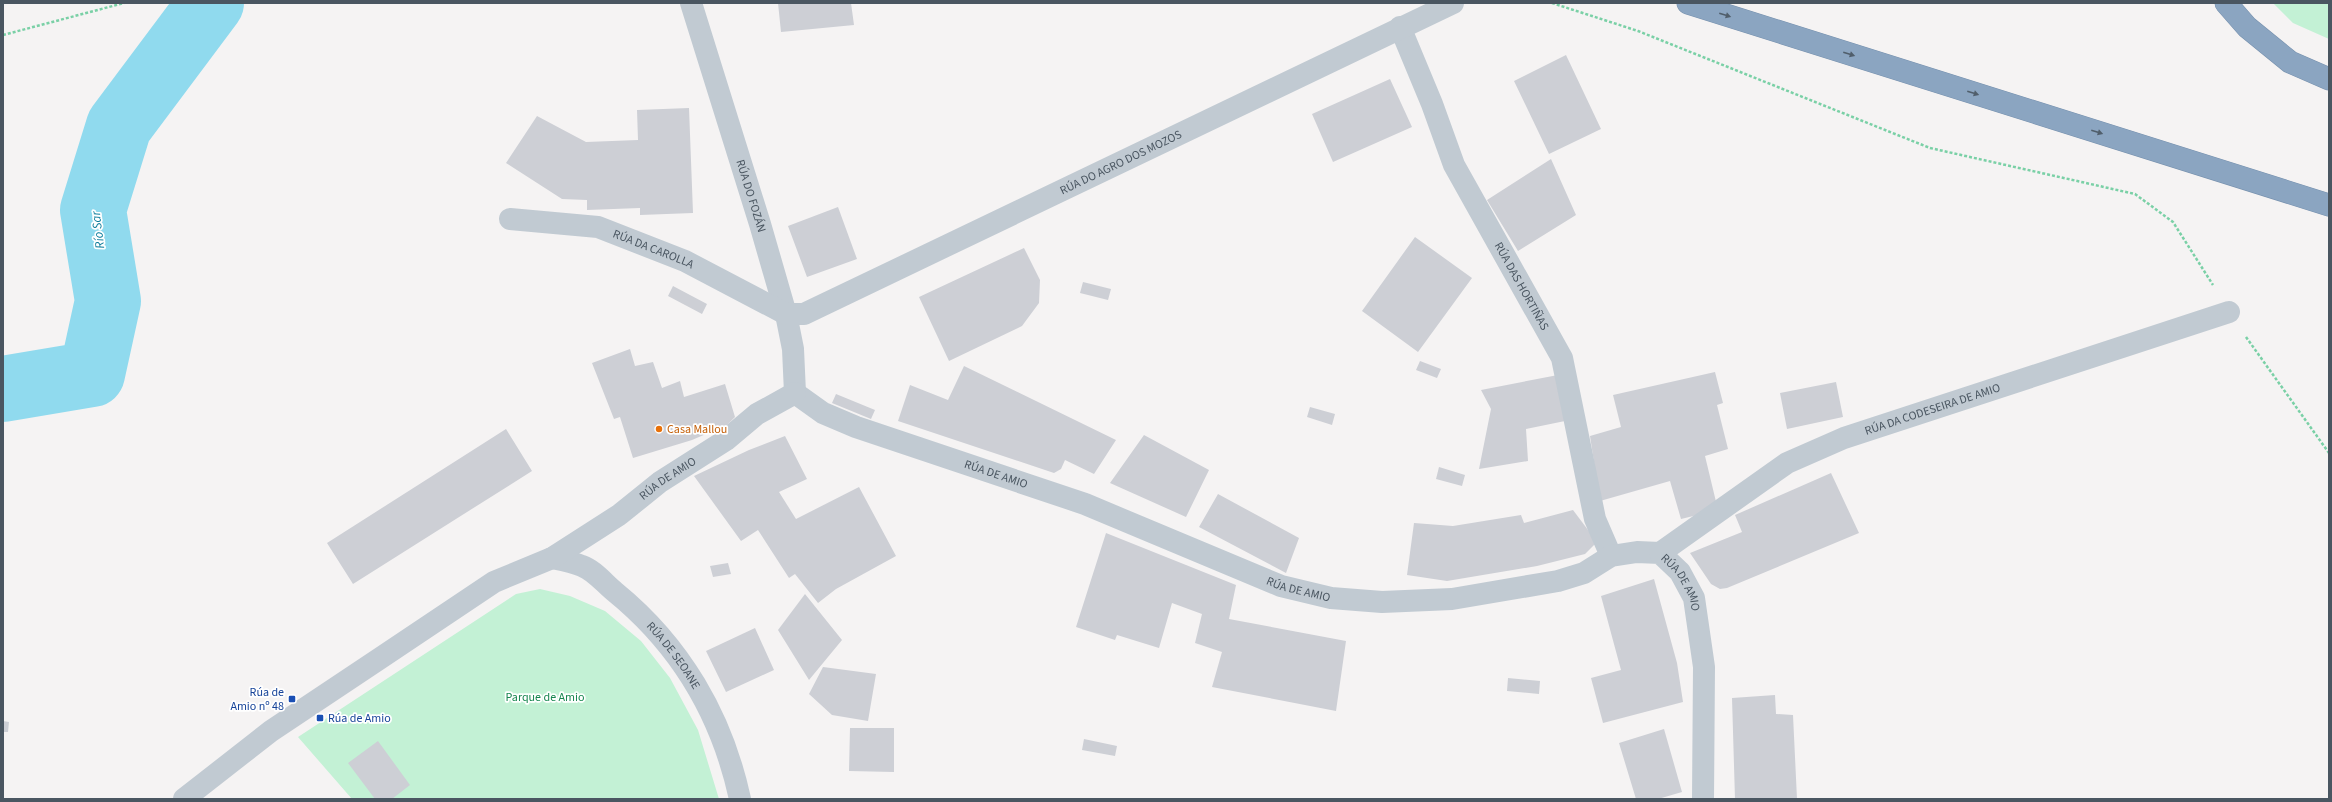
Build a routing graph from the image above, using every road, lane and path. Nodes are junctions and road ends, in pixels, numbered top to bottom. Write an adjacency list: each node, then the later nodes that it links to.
1 (124, 3): 8 (path)
2 (691, 3): 13 (street, RÚA DO FOZÁN)
3 (1453, 3): 7 (street, RÚA DO AGRO DOS MOZOS)
4 (1552, 3): 12 (path)
5 (1688, 3): 10 (highway, one-way to 10)
6 (2226, 3): 9 (highway)
7 (1400, 28): 13 (street, RÚA DO AGRO DOS MOZOS); 17 (street, RÚA DAS HORTIÑAS)
8 (3, 35)
9 (2329, 79)
10 (2329, 205)
11 (510, 219): 13 (street, RÚA DA CAROLLA)
12 (2229, 312): 15 (path); 16 (street, RÚA DA CODESEIRA DE AMIO)
13 (786, 314): 14 (street, RÚA DO FOZÁN)
14 (795, 393): 17 (street, RÚA DE AMIO); 18 (street, RÚA DE AMIO)
15 (2329, 453)
16 (1660, 553): 17 (street, RÚA DE AMIO); 21 (street, RÚA DE AMIO)
17 (1611, 556)
18 (552, 558): 19 (street, RÚA DE AMIO); 20 (street, RÚA DE SEOANE)
19 (184, 799)
20 (740, 799)
21 (1703, 799)

